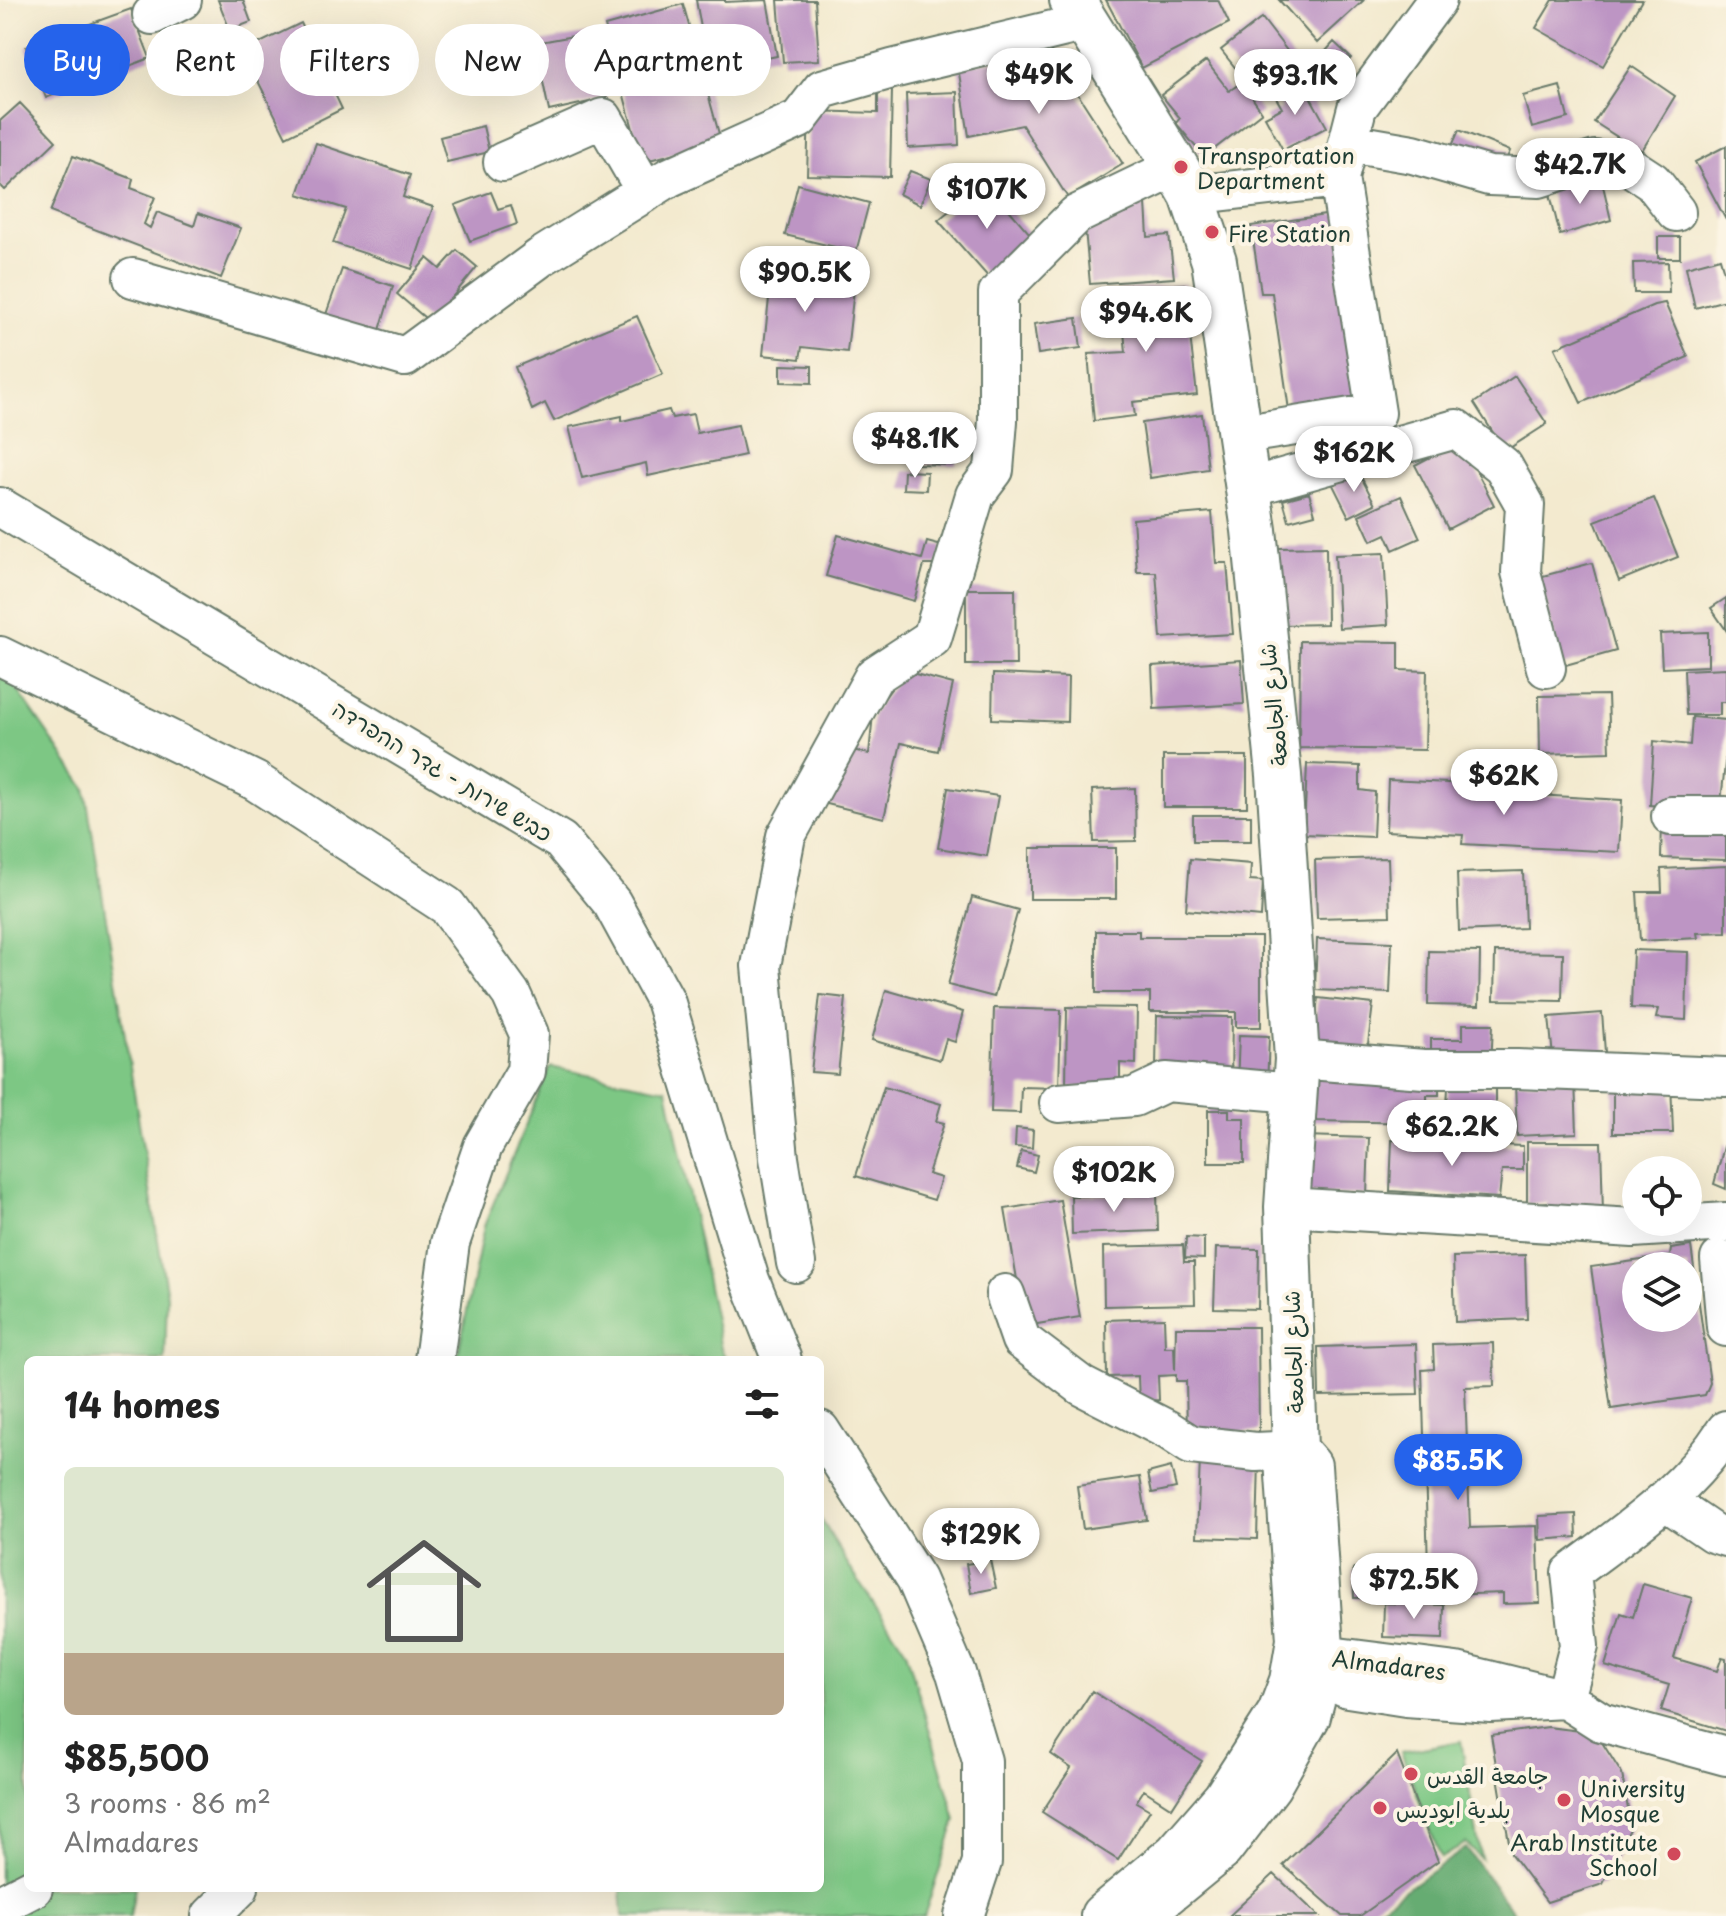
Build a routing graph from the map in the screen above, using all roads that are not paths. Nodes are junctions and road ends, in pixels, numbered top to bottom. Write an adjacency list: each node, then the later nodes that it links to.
1 (1437, 0): 3 (street)
2 (1079, 11): 5 (main road, شارع الجامعة); 6 (street)
3 (1344, 161): 5 (street); 7 (street); 9 (street)
4 (503, 162): 6 (street)
5 (1184, 181): 9 (main road, شارع الجامعة); 21 (street)
6 (646, 192): 8 (street)
7 (1676, 212)
8 (133, 278)
9 (1239, 435): 10 (main road, شارع الجامعة)
10 (1247, 488): 13 (street); 16 (main road, شارع الجامعة)
11 (0, 507): 25 (street, כביש שירות - גדר ההפרדה)
12 (0, 656): 24 (street)
13 (1546, 668)
14 (1671, 816): 15 (street)
15 (1726, 816)
16 (1296, 1076): 17 (street); 18 (street); 19 (main road, شارع الجامعة)
17 (1726, 1077)
18 (1059, 1103)
19 (1287, 1207): 20 (street); 28 (main road, شارع الجامعة)
20 (1723, 1240): 23 (street)
21 (796, 1263)
22 (1005, 1294): 28 (street)
23 (1726, 1327)
24 (435, 1356)
25 (780, 1356)
26 (1726, 1430): 29 (street)
27 (824, 1436): 38 (street)
28 (1295, 1450): 31 (main road, شارع الجامعة)
29 (1666, 1501): 30 (street); 32 (street)
30 (1726, 1537)
31 (1312, 1665): 32 (street, Almadares); 39 (main road, شارع الجامعة); 40 (main road, شارع الجامعة)
32 (1565, 1699): 33 (street)
33 (1726, 1756)
34 (25, 1892): 36 (street)
35 (235, 1892): 37 (street)
36 (0, 1905)
37 (211, 1916)
38 (964, 1916)
39 (1103, 1916)
40 (1138, 1916)

